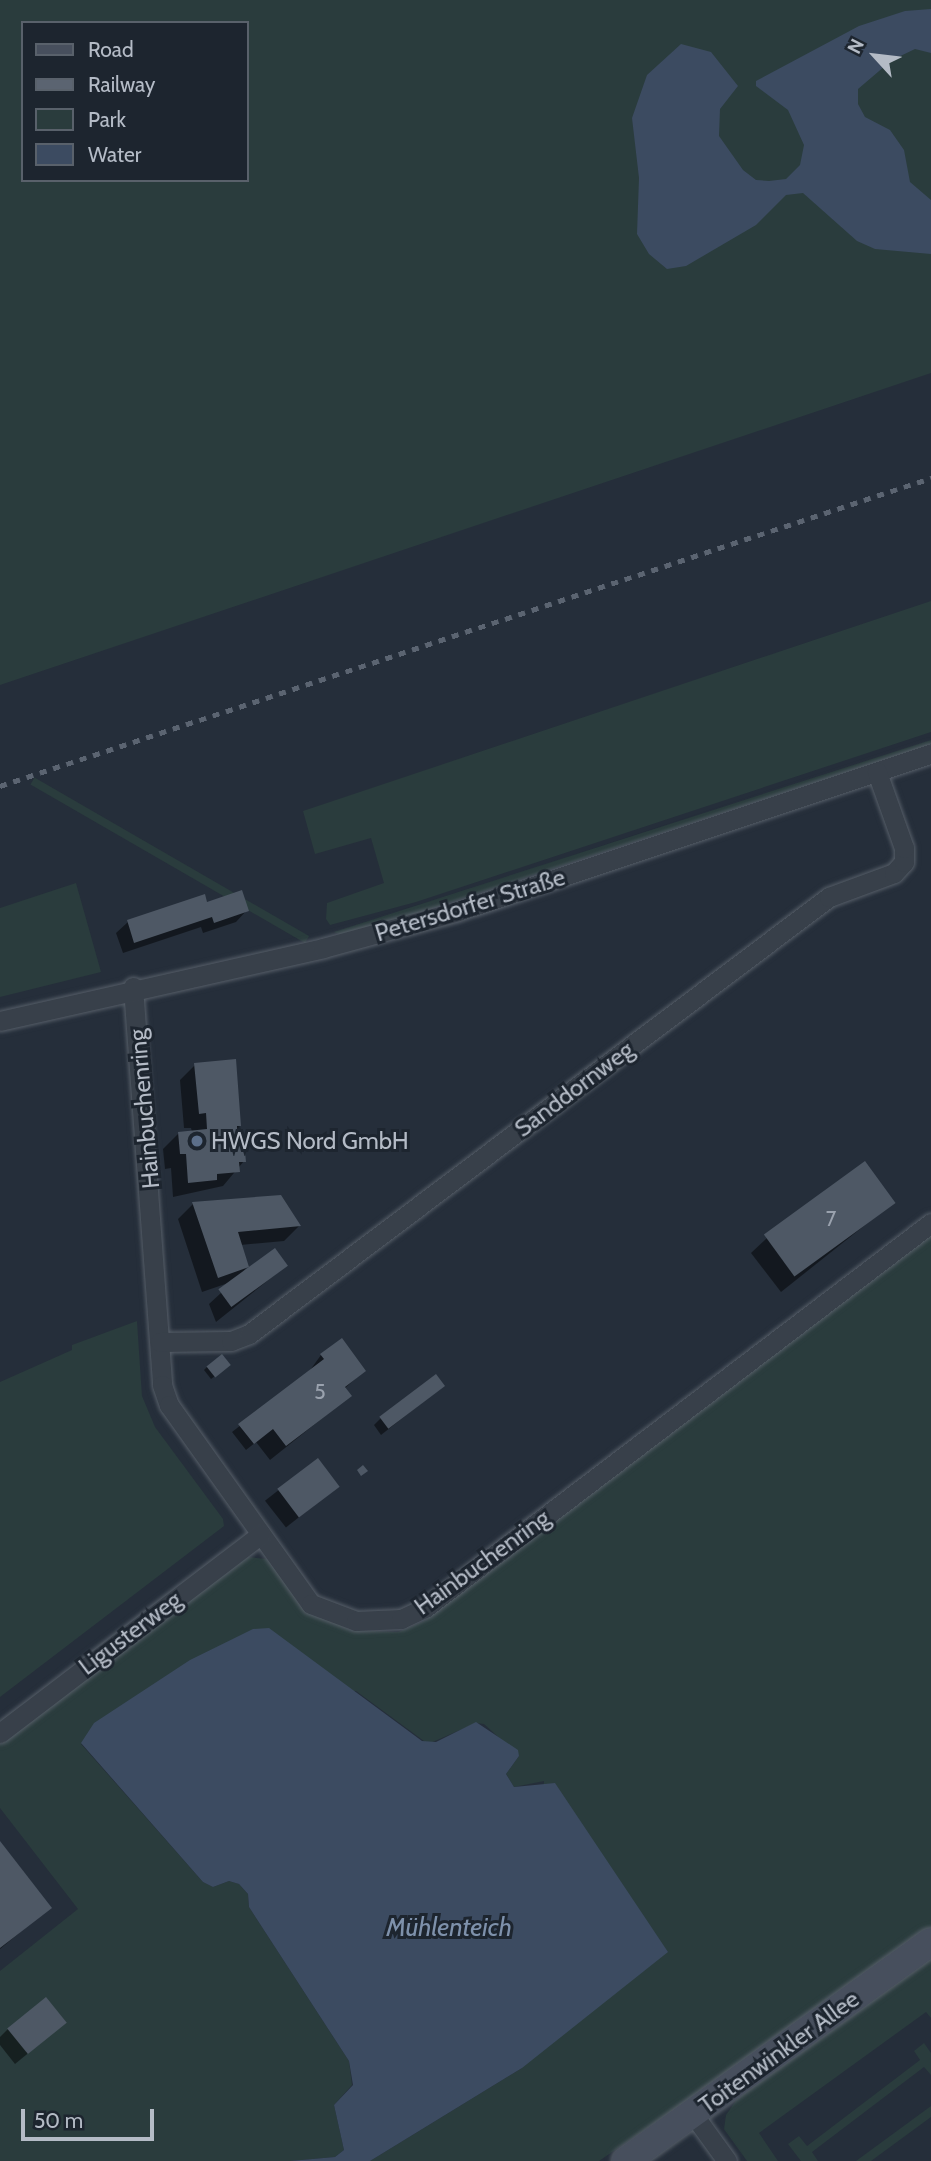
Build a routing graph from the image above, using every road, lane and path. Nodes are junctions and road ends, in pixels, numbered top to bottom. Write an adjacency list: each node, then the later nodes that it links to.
1 (931, 754): 2 (street, Petersdorfer Straße)
2 (877, 772): 3 (street, Petersdorfer Straße); 6 (street, Sanddornweg)
3 (133, 988): 4 (street, Petersdorfer Straße); 6 (street, Hainbuchenring)
4 (0, 1021)
5 (931, 1223): 7 (street, Hainbuchenring)
6 (160, 1342): 7 (street, Hainbuchenring)
7 (261, 1534): 8 (street, Ligusterweg)
8 (0, 1733)
9 (931, 1942): 10 (street, Toitenwinkler Allee)
10 (694, 2114): 11 (street, Toitenwinkler Allee); 12 (street)
11 (626, 2161)
12 (727, 2161)

